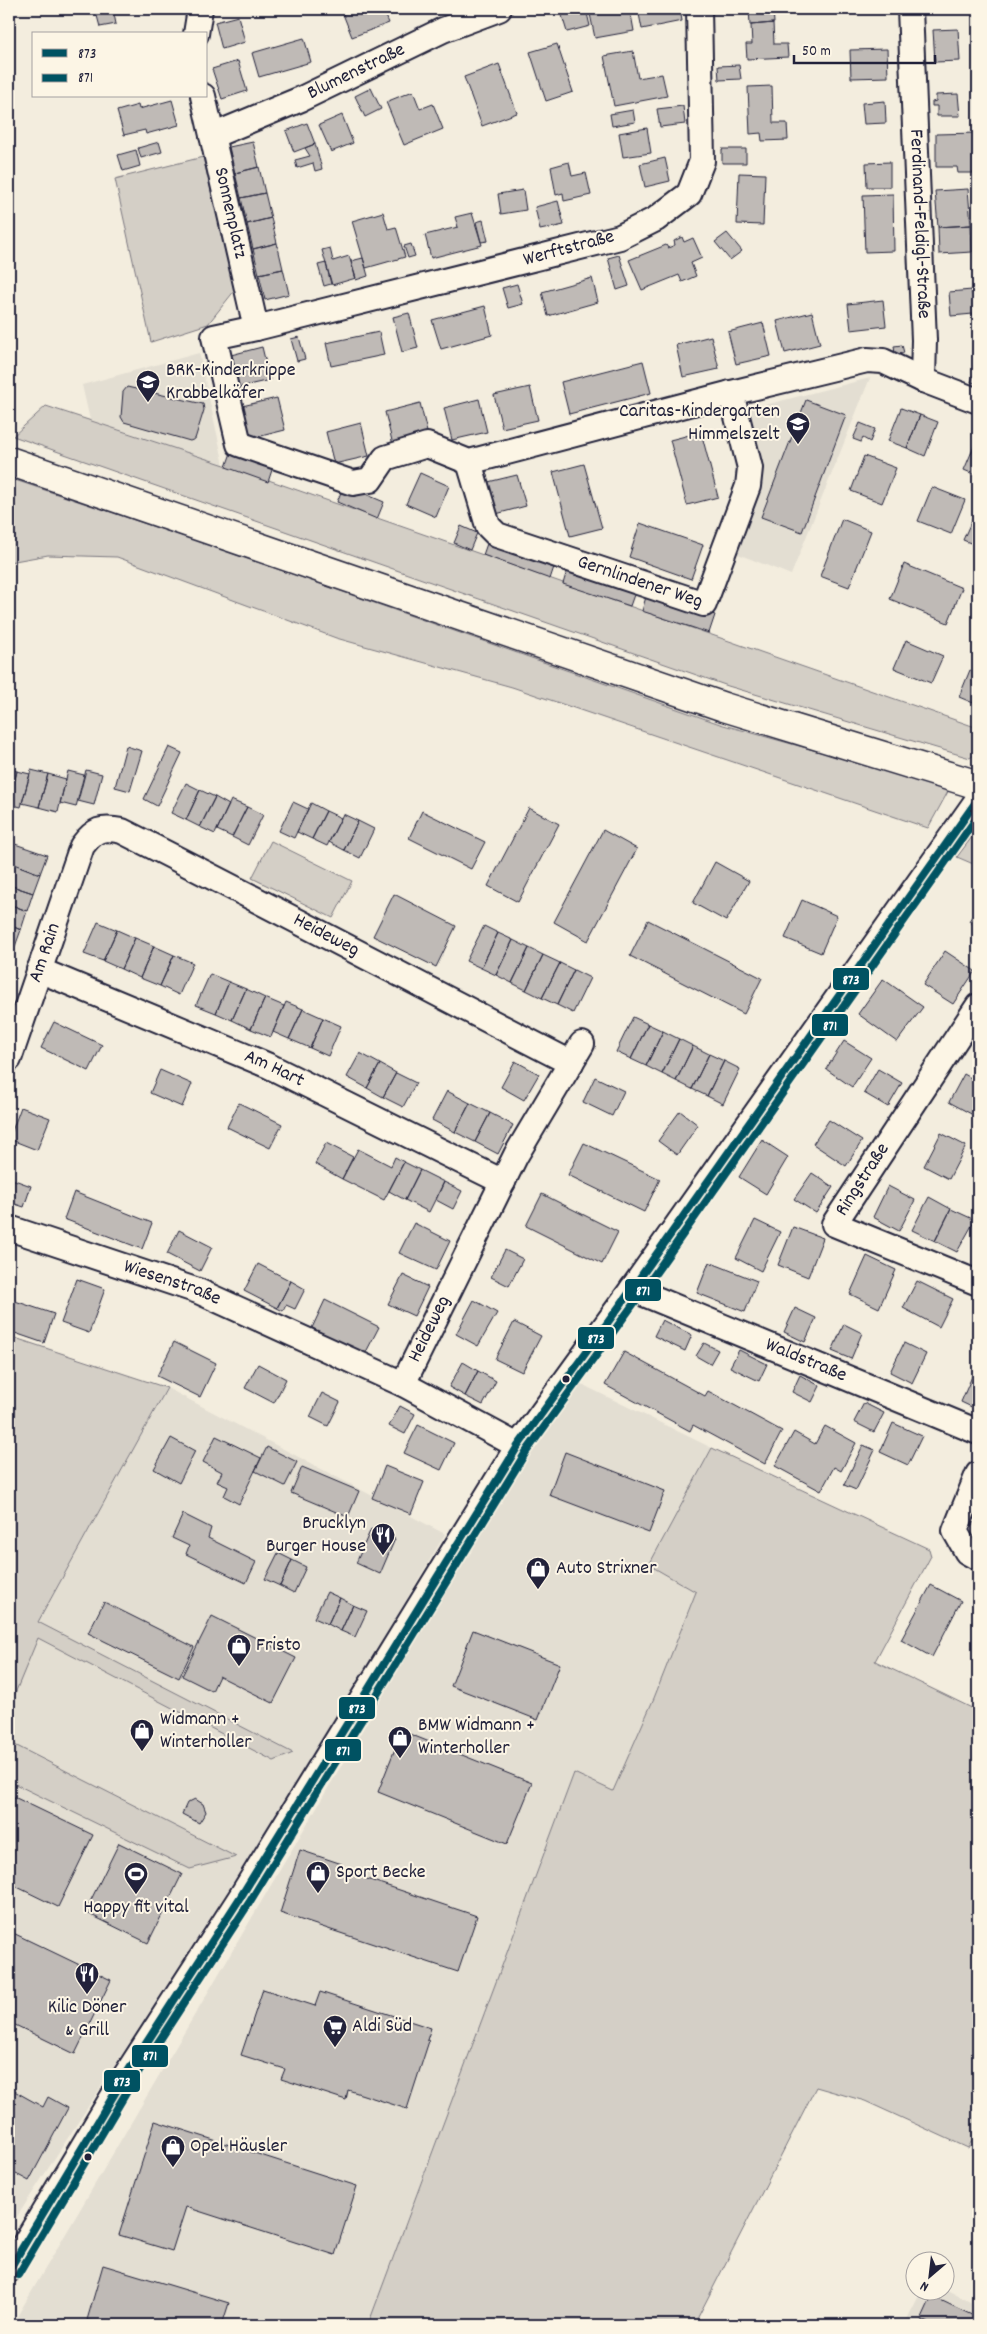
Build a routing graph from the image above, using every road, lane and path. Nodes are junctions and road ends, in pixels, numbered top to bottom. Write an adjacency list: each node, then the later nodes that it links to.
1 (200, 9): 5 (street)
2 (499, 9): 7 (street, Blumenstraße)
3 (699, 9): 8 (street, Werftstraße)
4 (910, 9): 9 (street, Ferdinand-Feldigl-Straße)
5 (196, 32)
6 (203, 98): 7 (street, Sonnenplatz)
7 (212, 136): 8 (street, Sonnenplatz)
8 (256, 328): 13 (street, Werftstraße)
9 (923, 380): 10 (street); 11 (street)
10 (731, 393): 13 (street); 13 (street, Gernlindener Weg)
11 (978, 401)
12 (9, 461): 14 (highway)
13 (469, 462)
14 (978, 785)
15 (978, 799): 23 (street)
16 (82, 846): 17 (street, Am Rain); 20 (street, Heideweg)
17 (39, 970): 19 (street, Am Rain); 20 (street, Am Hart)
18 (978, 1006): 22 (street, Ringstraße)
19 (9, 1059)
20 (503, 1182): 24 (street, Heideweg)
21 (9, 1228): 24 (street, Wiesenstraße)
22 (978, 1283)
23 (632, 1289): 25 (street, Waldstraße); 26 (street)
24 (403, 1384): 26 (street, Wiesenstraße)
25 (978, 1432)
26 (518, 1446): 29 (street)
27 (978, 1474): 28 (street)
28 (978, 1558)
29 (9, 2270)

